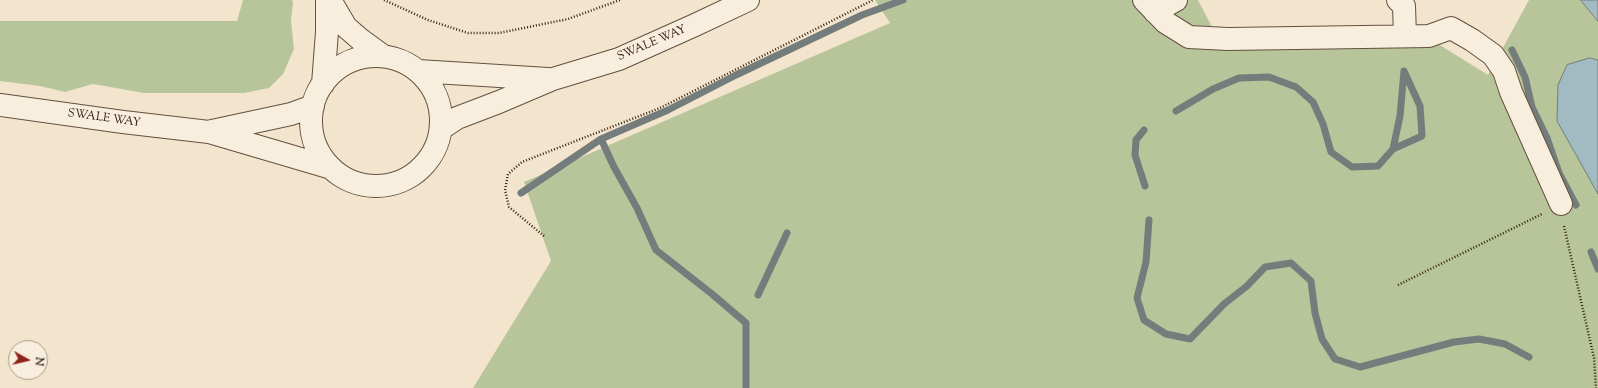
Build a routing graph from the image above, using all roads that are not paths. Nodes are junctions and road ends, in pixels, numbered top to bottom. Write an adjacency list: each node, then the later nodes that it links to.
1 (327, 0): 11 (street)
2 (330, 0): 8 (street)
3 (748, 0): 10 (street, SWALE WAY)
4 (1176, 0): 6 (street)
5 (1398, 0): 7 (street)
6 (1150, 6): 7 (street)
7 (1405, 36): 17 (street)
8 (383, 56): 9 (street); 11 (street)
9 (418, 71): 10 (street, SWALE WAY); 14 (street)
10 (553, 79): 14 (street, SWALE WAY)
11 (323, 84): 13 (street)
12 (0, 105): 15 (street, SWALE WAY)
13 (313, 106): 15 (street, SWALE WAY); 16 (street)
14 (442, 128): 16 (street)
15 (209, 132): 16 (street, SWALE WAY)
16 (328, 166)
17 (1561, 204)

